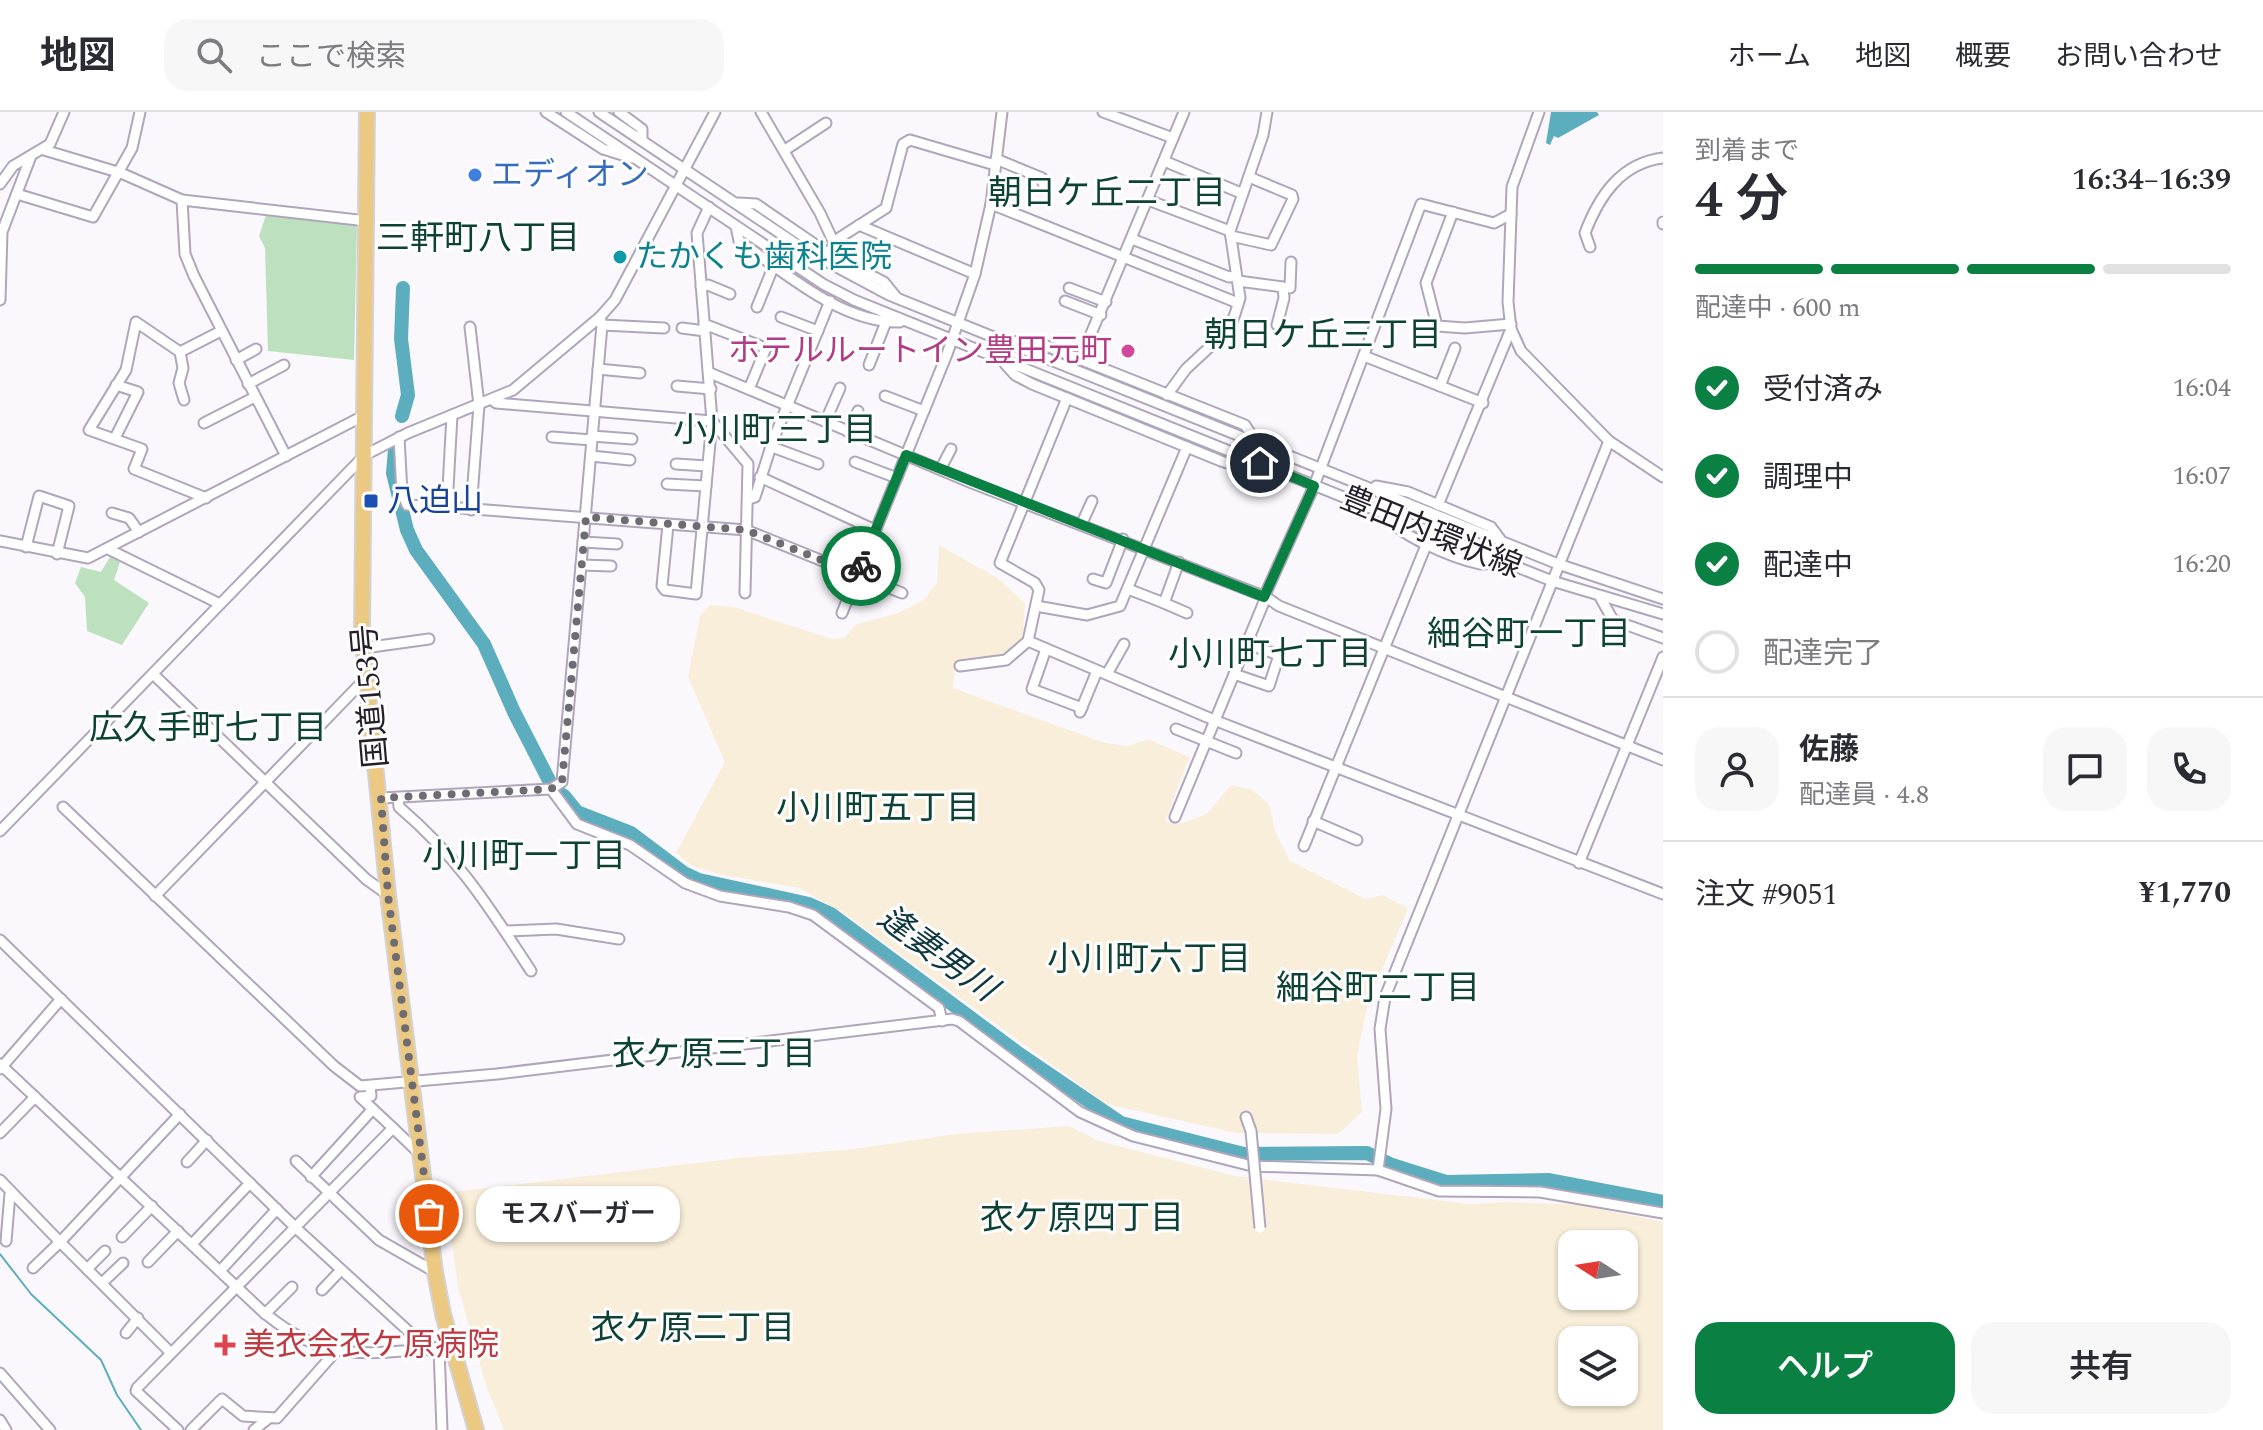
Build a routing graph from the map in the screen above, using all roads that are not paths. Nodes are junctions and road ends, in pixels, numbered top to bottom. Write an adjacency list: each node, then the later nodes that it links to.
1 (64, 112): 20 (street)
2 (140, 112): 28 (street)
3 (367, 112): 19 (highway, 国道153号)
4 (374, 112): 19 (highway, 国道153号)
5 (546, 112): 23 (street)
6 (566, 112): 23 (street, 豊田内環状線)
7 (599, 112): 18 (street, 豊田内環状線)
8 (619, 112): 18 (street)
9 (715, 112): 27 (street)
10 (761, 112): 21 (street)
11 (1002, 112): 26 (street)
12 (1103, 112): 17 (street)
13 (1184, 112): 17 (street)
14 (1267, 112): 29 (street)
15 (1539, 112): 41 (street)
16 (826, 123): 21 (street)
17 (1173, 138): 25 (street)
18 (642, 140): 27 (street, 豊田内環状線)
19 (368, 146): 42 (highway, 国道153号)
20 (44, 150): 22 (street); 28 (street)
21 (785, 150): 47 (street)
22 (31, 156): 31 (street); 34 (street)
23 (636, 158): 32 (street, 豊田内環状線)
24 (1663, 158): 48 (street)
25 (1164, 161): 33 (street); 36 (street)
26 (995, 162): 30 (street); 38 (street); 43 (street)
27 (686, 169): 32 (street); 37 (street, 豊田内環状線)
28 (121, 173): 34 (street); 35 (street)
29 (1249, 177): 33 (street); 45 (street)
30 (1043, 183)
31 (0, 184)
32 (675, 186): 39 (street, 豊田内環状線); 68 (street)
33 (1241, 193): 45 (street)
34 (17, 194): 59 (street)
35 (182, 200): 42 (street); 78 (street)
36 (1148, 200): 45 (street); 46 (street)
37 (735, 202): 49 (street); 60 (street, 豊田内環状線)
38 (991, 204): 50 (street); 53 (street)
39 (709, 207): 44 (street, 豊田内環状線); 55 (street)
40 (1453, 212): 41 (street); 75 (street); 85 (street)
41 (1511, 214): 75 (street)
42 (367, 221): 116 (highway, 国道153号)
43 (859, 225): 47 (street); 53 (street)
44 (736, 226): 52 (street); 70 (street, 豊田内環状線)
45 (1230, 233): 54 (street)
46 (1132, 239): 50 (street); 54 (street)
47 (834, 243): 49 (street)
48 (1590, 247)
49 (829, 254): 60 (street)
50 (1124, 259): 63 (street); 64 (street)
51 (1291, 262): 57 (street)
52 (774, 265): 61 (street); 65 (street)
53 (975, 274): 71 (street)
54 (1237, 278): 57 (street); 64 (street)
55 (701, 287): 58 (street); 74 (street)
56 (1069, 288): 63 (street)
57 (1289, 288): 72 (street)
58 (730, 294)
59 (0, 297)
60 (898, 298): 71 (street, 豊田内環状線)
61 (830, 301): 69 (street); 79 (street)
62 (1065, 301): 66 (street)
63 (1106, 302): 66 (street)
64 (1238, 303): 103 (street)
65 (757, 307)
66 (1101, 315): 87 (street)
67 (781, 317): 79 (street)
68 (601, 321): 76 (street); 91 (street); 108 (street)
69 (886, 322): 70 (street); 90 (street)
70 (907, 322): 80 (street, 豊田内環状線)
71 (957, 322): 80 (street); 81 (street, 豊田内環状線)
72 (1277, 325)
73 (470, 327): 110 (street)
74 (704, 327): 77 (street); 93 (street); 102 (street)
75 (1511, 327): 109 (street); 130 (street)
76 (664, 328)
77 (682, 328)
78 (221, 331): 84 (street); 86 (street)
79 (818, 331): 111 (street)
80 (951, 339): 88 (street, 豊田内環状線); 114 (street)
81 (1008, 342): 87 (street); 98 (street, 豊田内環状線)
82 (1455, 348): 99 (street)
83 (256, 349): 86 (street)
84 (180, 352): 96 (street); 107 (street)
85 (1364, 356): 99 (street); 145 (street)
86 (236, 360): 95 (street)
87 (1080, 360): 94 (street)
88 (1002, 361): 106 (street); 115 (street, 豊田内環状線)
89 (284, 365): 95 (street)
90 (869, 365)
91 (598, 369): 92 (street); 112 (street)
92 (640, 373)
93 (710, 373): 101 (street); 102 (street)
94 (1135, 382): 98 (street); 103 (street)
95 (248, 384): 105 (street)
96 (116, 385): 127 (street); 127 (street)
97 (677, 386): 101 (street)
98 (1116, 386): 131 (street, 豊田内環状線)
99 (1440, 386): 109 (street)
100 (840, 388): 120 (street)
101 (711, 389): 121 (street)
102 (749, 389): 111 (street)
103 (1167, 395): 131 (street)
104 (885, 396): 114 (street)
105 (255, 397): 122 (street); 137 (street)
106 (1067, 398): 118 (street); 156 (street)
107 (184, 400)
108 (492, 400): 110 (street); 112 (street)
109 (1483, 403): 158 (street)
110 (479, 405): 117 (street); 160 (street)
111 (788, 405): 120 (street); 132 (street)
112 (594, 411): 121 (street); 128 (street)
113 (858, 411): 123 (street)
114 (924, 411): 136 (street)
115 (1133, 412): 118 (street); 119 (street, 豊田内環状線)
116 (365, 415): 135 (highway, 国道153号); 137 (street)
117 (452, 415): 125 (street); 159 (street)
118 (1114, 417): 124 (street)
119 (1147, 418): 124 (street); 141 (street, 豊田内環状線)
120 (826, 420): 123 (street)
121 (712, 421): 144 (street); 155 (street)
122 (204, 423)
123 (848, 432): 136 (street)
124 (1160, 436): 133 (street)
125 (399, 437): 135 (street); 159 (street)
126 (552, 437): 128 (street)
127 (115, 438): 154 (street)
128 (592, 438): 129 (street); 138 (street)
129 (632, 439)
130 (1609, 441): 148 (street); 182 (street)
131 (1256, 442): 145 (street, 豊田内環状線)
132 (772, 447): 143 (street); 147 (street)
133 (1187, 447): 141 (street); 177 (street)
134 (951, 449): 146 (street)
135 (365, 455): 195 (street); 205 (highway, 国道153号)
136 (906, 455): 146 (street); 149 (street)
137 (286, 456): 154 (street)
138 (591, 456): 139 (street); 163 (street)
139 (630, 460)
140 (855, 462): 149 (street)
141 (1260, 463): 152 (street, 豊田内環状線)
142 (676, 464): 144 (street)
143 (818, 464)
144 (707, 466): 151 (street)
145 (1321, 467): 152 (street); 153 (street, 豊田内環状線)
146 (941, 468): 156 (street)
147 (760, 477): 155 (street); 168 (street)
148 (1663, 477)
149 (897, 478): 168 (street)
150 (667, 484): 151 (street)
151 (706, 486): 166 (street)
152 (1314, 486): 162 (street, 豊田内環状線); 191 (street)
153 (1369, 487): 158 (street); 171 (street, 豊田内環状線)
154 (206, 498): 169 (street)
155 (749, 499): 167 (street)
156 (1026, 501): 164 (street); 196 (street)
157 (1092, 501): 164 (street)
158 (1438, 505): 171 (street)
159 (447, 507): 160 (street)
160 (471, 510): 163 (street)
161 (112, 513): 169 (street)
162 (1386, 515): 173 (street); 180 (street, 豊田内環状線)
163 (586, 517): 165 (street); 172 (street)
164 (1082, 523): 170 (street)
165 (668, 525): 166 (street); 166 (street)
166 (703, 528): 167 (street)
167 (746, 530): 185 (street); 189 (street)
168 (875, 530): 185 (street)
169 (139, 532): 178 (street)
170 (1123, 539): 177 (street); 186 (street)
171 (1502, 541): 182 (street, 豊田内環状線)
172 (583, 542): 175 (street); 183 (street)
173 (1427, 543): 180 (street); 207 (street)
174 (1, 544): 176 (street)
175 (617, 544)
176 (26, 547): 179 (street); 179 (street)
177 (1144, 548): 181 (street); 188 (street)
178 (108, 549): 179 (street); 195 (street)
179 (57, 554)
180 (1498, 560): 187 (street, 豊田内環状線)
181 (1179, 562): 191 (street); 194 (street)
182 (1558, 564): 187 (street); 193 (street, 豊田内環状線)
183 (581, 565): 184 (street); 224 (street)
184 (611, 566)
185 (857, 574): 190 (street); 197 (street)
186 (1093, 579)
187 (1552, 581): 192 (street, 豊田内環状線); 215 (street)
188 (1128, 589): 194 (street); 196 (street)
189 (745, 593)
190 (902, 593)
191 (1265, 597): 204 (street); 207 (street)
192 (1600, 597): 199 (street, 豊田内環状線); 200 (street)
193 (1663, 599)
194 (1164, 603): 198 (street)
195 (220, 604): 211 (street)
196 (1036, 606): 202 (street)
197 (842, 613)
198 (1187, 613)
199 (1663, 614)
200 (1663, 638)
201 (429, 639): 205 (street)
202 (1028, 641): 206 (street); 209 (street)
203 (1124, 644): 212 (street)
204 (1247, 644): 213 (street); 213 (street)
205 (364, 648): 214 (highway, 国道153号)
206 (1046, 649): 210 (street); 210 (street)
207 (1383, 650): 215 (street); 222 (street)
208 (1663, 657): 219 (street)
209 (960, 666)
210 (1097, 671): 212 (street)
211 (153, 674): 223 (street); 231 (street)
212 (1107, 674): 216 (street)
213 (1234, 674): 216 (street)
214 (366, 678): 223 (street); 225 (highway, 国道153号)
215 (1505, 698): 219 (street); 228 (street)
216 (1214, 720): 218 (street); 222 (street)
217 (1176, 729): 218 (street)
218 (1206, 740): 220 (street); 229 (street)
219 (1627, 745): 221 (street); 234 (street)
220 (1236, 753)
221 (1663, 760)
222 (1336, 766): 228 (street); 230 (street)
223 (264, 781): 236 (street); 237 (street)
224 (551, 789): 226 (street); 243 (street)
225 (381, 798): 226 (street); 236 (highway, 国道153号)
226 (398, 798): 238 (street)
227 (63, 807): 237 (street)
228 (1458, 815): 234 (street); 257 (street)
229 (1175, 817)
230 (1313, 821): 232 (street); 233 (street)
231 (0, 831)
232 (1357, 840)
233 (1304, 846)
234 (1579, 863): 235 (street)
235 (1663, 894)
236 (388, 895): 245 (highway, 国道153号)
237 (155, 896): 246 (street)
238 (505, 931): 239 (street); 241 (street)
239 (619, 939)
240 (0, 940): 242 (street)
241 (531, 971)
242 (61, 999): 244 (street); 249 (street)
243 (942, 1021): 245 (street); 257 (street)
244 (1, 1067): 247 (street)
245 (413, 1083): 246 (street); 254 (highway, 国道153号)
246 (370, 1087): 248 (street)
247 (35, 1097): 252 (street); 258 (street)
248 (372, 1110): 251 (street); 259 (street)
249 (180, 1114): 253 (street); 258 (street)
250 (1246, 1117): 268 (street, bridge)
251 (393, 1128): 254 (street); 263 (street)
252 (0, 1133)
253 (207, 1140): 256 (street); 261 (street)
254 (422, 1157): 282 (highway, 国道153号)
255 (296, 1161): 259 (street)
256 (187, 1162)
257 (1379, 1162): 267 (street)
258 (121, 1176): 265 (street); 273 (street)
259 (311, 1177): 263 (street)
260 (0, 1180): 262 (street)
261 (250, 1183): 266 (street); 274 (street)
262 (10, 1194): 264 (street); 272 (street); 273 (street)
263 (330, 1195): 269 (street); 282 (street)
264 (0, 1202)
265 (152, 1206): 270 (street); 271 (street)
266 (277, 1209): 269 (street); 281 (street)
267 (1663, 1213)
268 (1260, 1228)
269 (297, 1229): 280 (street); 285 (street)
270 (178, 1231): 274 (street); 276 (street)
271 (122, 1237)
272 (6, 1241)
273 (60, 1242): 278 (street); 279 (street)
274 (192, 1244): 281 (street)
275 (105, 1251): 279 (street)
276 (148, 1262)
277 (123, 1263): 283 (street)
278 (33, 1268)
279 (87, 1269): 283 (street)
280 (341, 1270): 286 (street); 290 (street)
281 (220, 1271): 285 (street)
282 (435, 1272): 290 (highway, 国道153号)
283 (102, 1283): 288 (street)
284 (292, 1287): 287 (street)
285 (239, 1289): 287 (street); 292 (street)
286 (322, 1290)
287 (265, 1314): 291 (street)
288 (138, 1318): 289 (street); 292 (street)
289 (126, 1333)
290 (439, 1347): 291 (street); 301 (street); 302 (highway, 国道153号)
291 (336, 1351): 294 (street)
292 (171, 1353): 298 (street)
293 (0, 1373): 297 (street)
294 (269, 1418): 299 (street); 300 (street)
295 (0, 1420): 296 (street)
296 (6, 1430)
297 (50, 1430)
298 (178, 1430)
299 (191, 1430)
300 (254, 1430)
301 (442, 1430)
302 (476, 1430)

